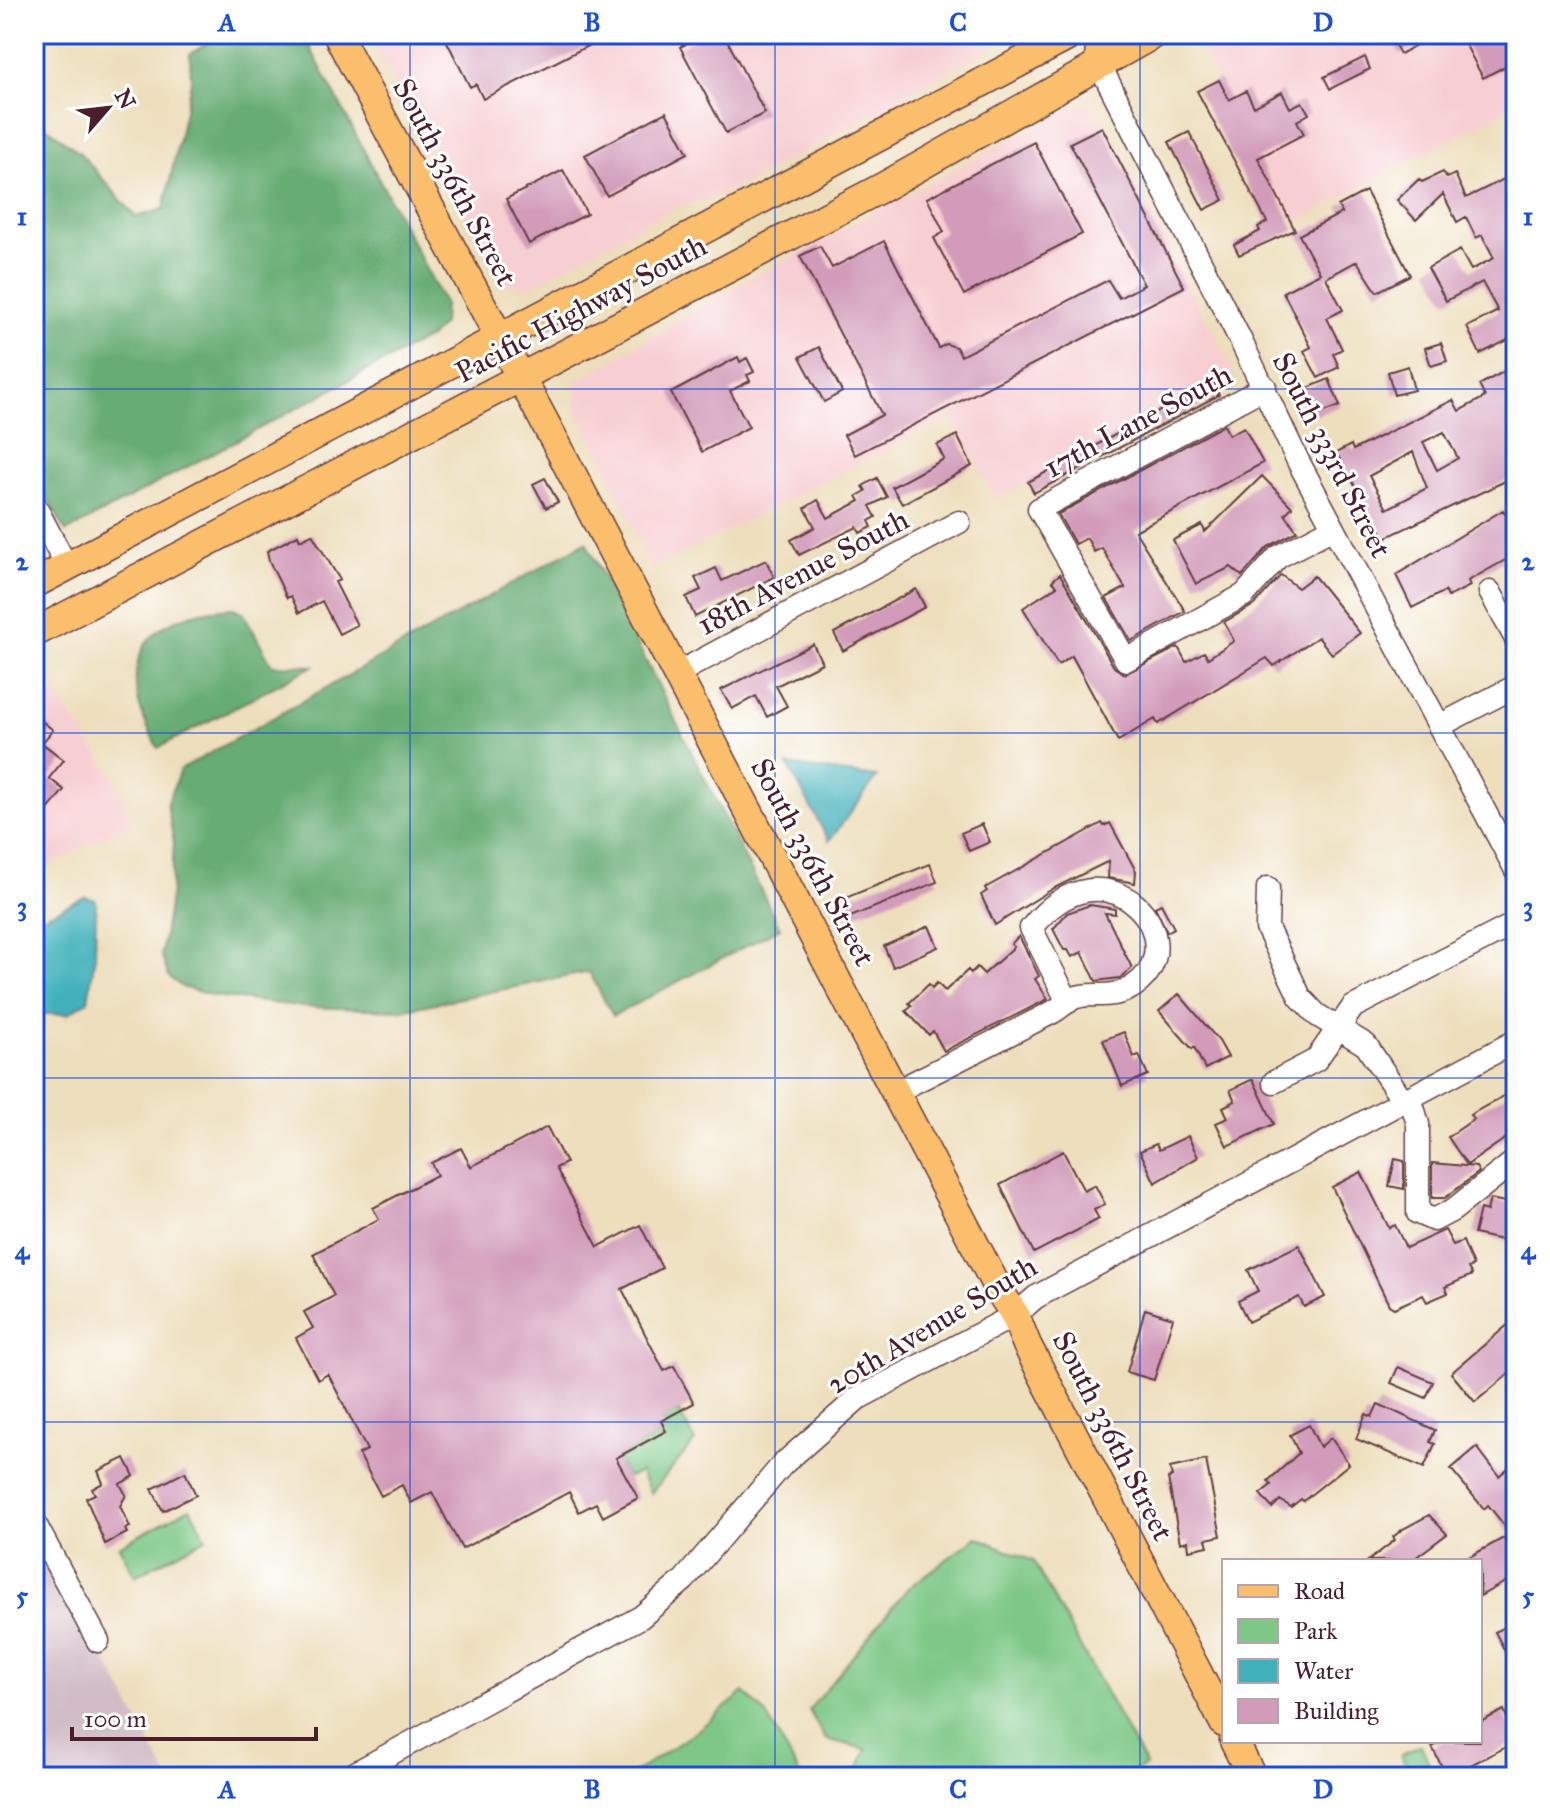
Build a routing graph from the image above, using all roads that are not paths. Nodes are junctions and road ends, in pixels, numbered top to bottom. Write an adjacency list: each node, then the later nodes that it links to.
1 (337, 34): 6 (main road, South 336th Street)
2 (1073, 34): 6 (main road, Pacific Highway South)
3 (1113, 34): 5 (main road)
4 (1154, 34): 5 (main road, Pacific Highway South)
5 (1099, 64): 7 (main road, Pacific Highway South); 8 (street, South 333rd Street)
6 (500, 339): 7 (main road, South 336th Street); 10 (main road, Pacific Highway South)
7 (521, 378): 17 (main road, Pacific Highway South); 19 (main road, South 336th Street)
8 (1265, 387): 12 (street, South 333rd Street); 12 (street, 17th Lane South)
9 (34, 504): 13 (street)
10 (160, 518): 13 (main road, Pacific Highway South); 16 (main road)
11 (959, 522): 19 (street, 18th Avenue South)
12 (1333, 528): 21 (street, South 333rd Street)
13 (67, 567): 14 (main road, Pacific Highway South)
14 (34, 584)
15 (1490, 592): 18 (street)
16 (34, 605)
17 (34, 633)
18 (1516, 639)
19 (676, 674): 29 (main road, South 336th Street)
20 (1516, 686): 21 (street)
21 (1439, 726): 22 (street, South 333rd Street)
22 (1516, 870)
23 (1268, 888): 26 (street)
24 (1516, 923): 26 (street)
25 (1068, 1002): 25 (street); 29 (street)
26 (1337, 1027): 28 (street); 30 (street)
27 (1516, 1041): 30 (street, 20th Avenue South)
28 (1274, 1082)
29 (895, 1092): 32 (main road, South 336th Street)
30 (1406, 1099): 31 (street); 32 (street, 20th Avenue South)
31 (1516, 1160)
32 (1015, 1315): 35 (main road, South 336th Street); 37 (street, 20th Avenue South)
33 (34, 1522): 34 (street)
34 (98, 1641)
35 (1222, 1719)
36 (1235, 1743): 38 (main road)
37 (348, 1777)
38 (1252, 1777)

